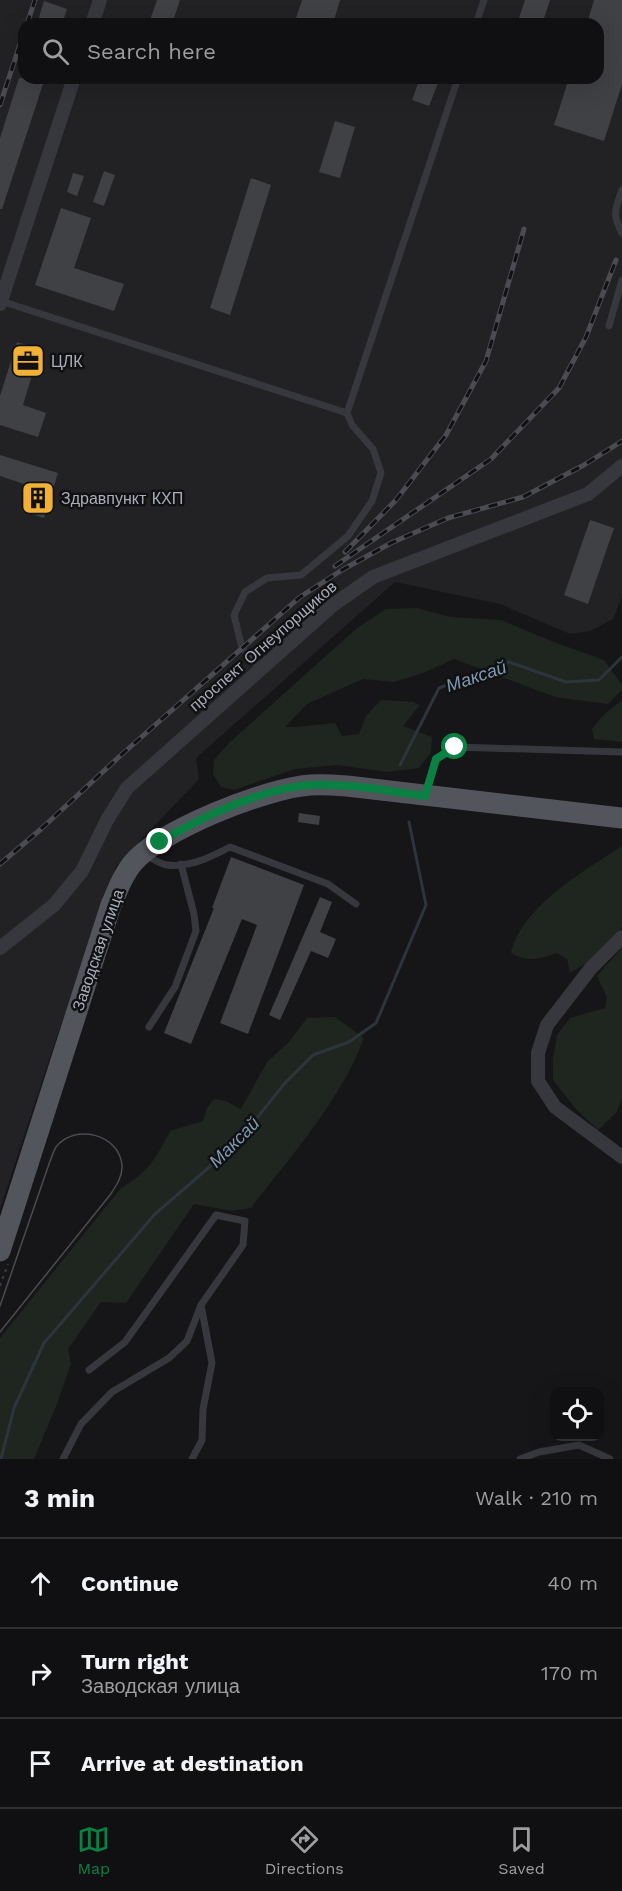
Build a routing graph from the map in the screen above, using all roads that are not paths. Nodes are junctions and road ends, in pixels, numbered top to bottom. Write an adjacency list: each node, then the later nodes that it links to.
1 (100, 0): 3 (street)
2 (484, 0): 4 (lane)
3 (94, 18)
4 (478, 18)
5 (72, 84): 10 (street)
6 (456, 84): 12 (lane)
7 (622, 190): 8 (lane)
8 (622, 233)
9 (622, 280): 11 (lane)
10 (1, 302): 12 (lane)
11 (609, 326)
12 (347, 412): 14 (lane)
13 (622, 466): 14 (street, проспект Огнеупорщиков)
14 (261, 669): 22 (street, проспект Огнеупорщиков)
15 (622, 752): 16 (lane)
16 (425, 796): 17 (main road, Заводская улица); 18 (main road, Заводская улица)
17 (622, 819)
18 (143, 854): 19 (lane); 25 (main road, Заводская улица)
19 (181, 864): 20 (lane); 23 (lane)
20 (356, 904)
21 (622, 937): 24 (street)
22 (0, 948)
23 (149, 1027)
24 (622, 1157)
25 (0, 1251)
26 (201, 1305): 27 (lane); 28 (lane); 29 (lane)
27 (89, 1370)
28 (63, 1459)
29 (192, 1459)
30 (520, 1459): 31 (lane)
31 (610, 1459)

